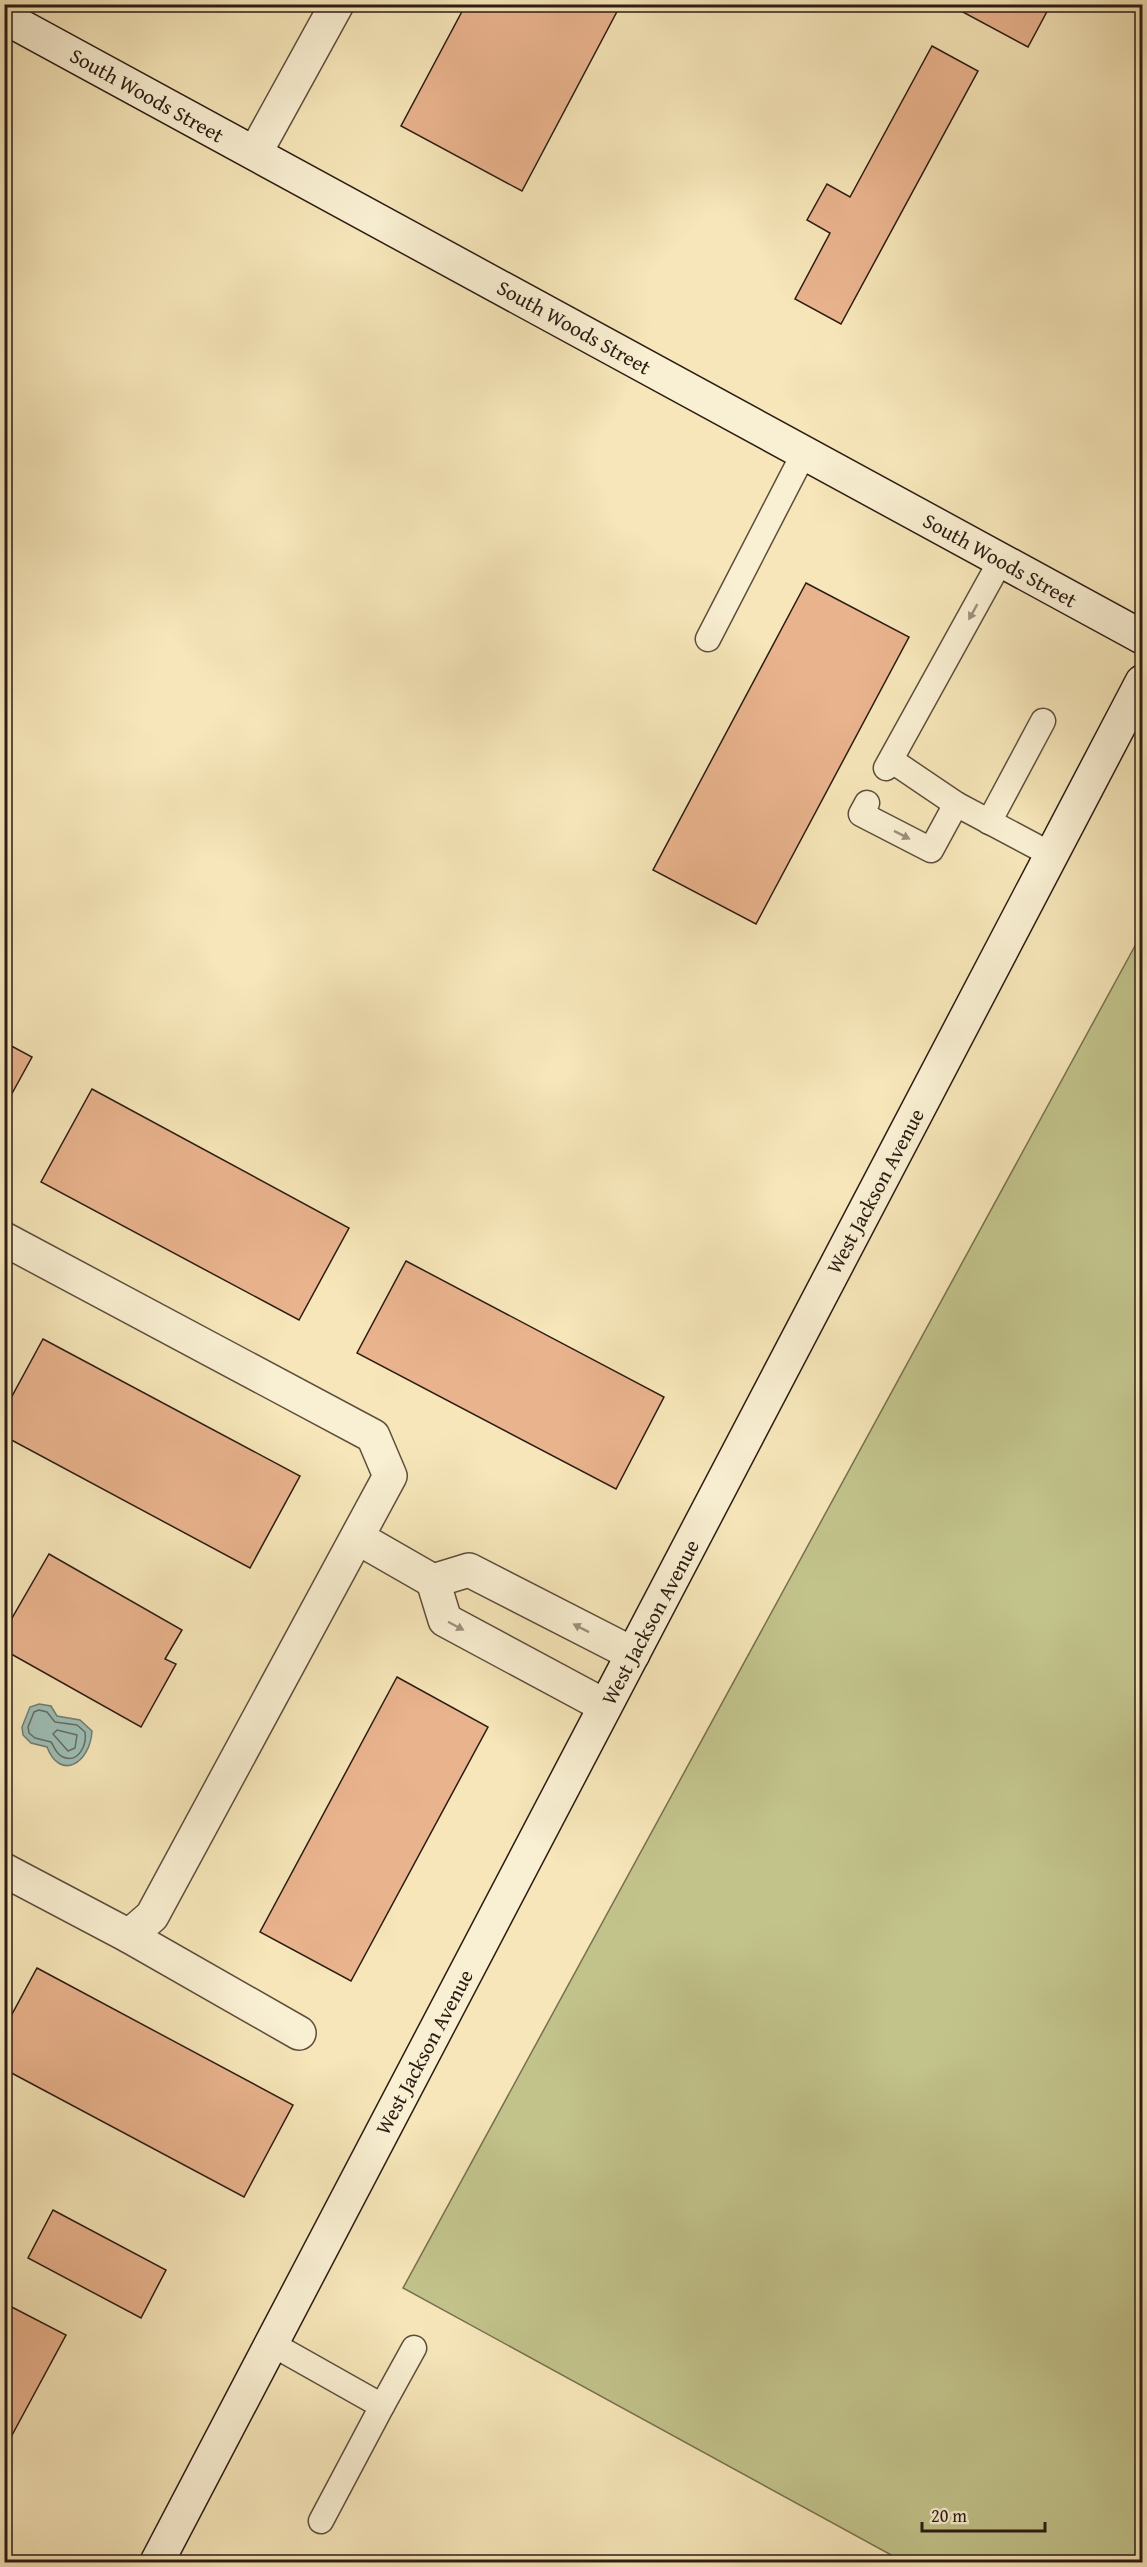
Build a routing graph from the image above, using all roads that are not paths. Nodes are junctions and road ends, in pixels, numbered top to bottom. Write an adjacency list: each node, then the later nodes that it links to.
1 (337, 4): 3 (street)
2 (4, 17): 3 (street, South Woods Street)
3 (255, 153): 4 (street, South Woods Street)
4 (804, 453): 5 (street, South Woods Street); 7 (lane)
5 (1001, 561): 6 (street, South Woods Street); 11 (lane, one-way to 11)
6 (1143, 637)
7 (708, 639)
8 (1143, 682): 13 (street, West Jackson Avenue)
9 (1043, 721): 12 (lane)
10 (867, 803): 11 (lane, one-way to 11)
11 (956, 804): 12 (lane)
12 (989, 822): 13 (lane)
13 (1052, 855): 17 (street, West Jackson Avenue)
14 (4, 1239): 15 (street)
15 (358, 1538): 16 (street); 20 (street)
16 (433, 1581): 17 (street, one-way to 16); 18 (street, one-way to 18)
17 (633, 1654): 18 (street, West Jackson Avenue)
18 (605, 1706): 22 (street, West Jackson Avenue)
19 (4, 1870): 20 (street)
20 (129, 1936): 21 (street)
21 (299, 2033)
22 (272, 2344): 24 (lane); 26 (street, West Jackson Avenue)
23 (414, 2348): 24 (lane)
24 (382, 2406): 25 (lane)
25 (321, 2521)
26 (157, 2562)

